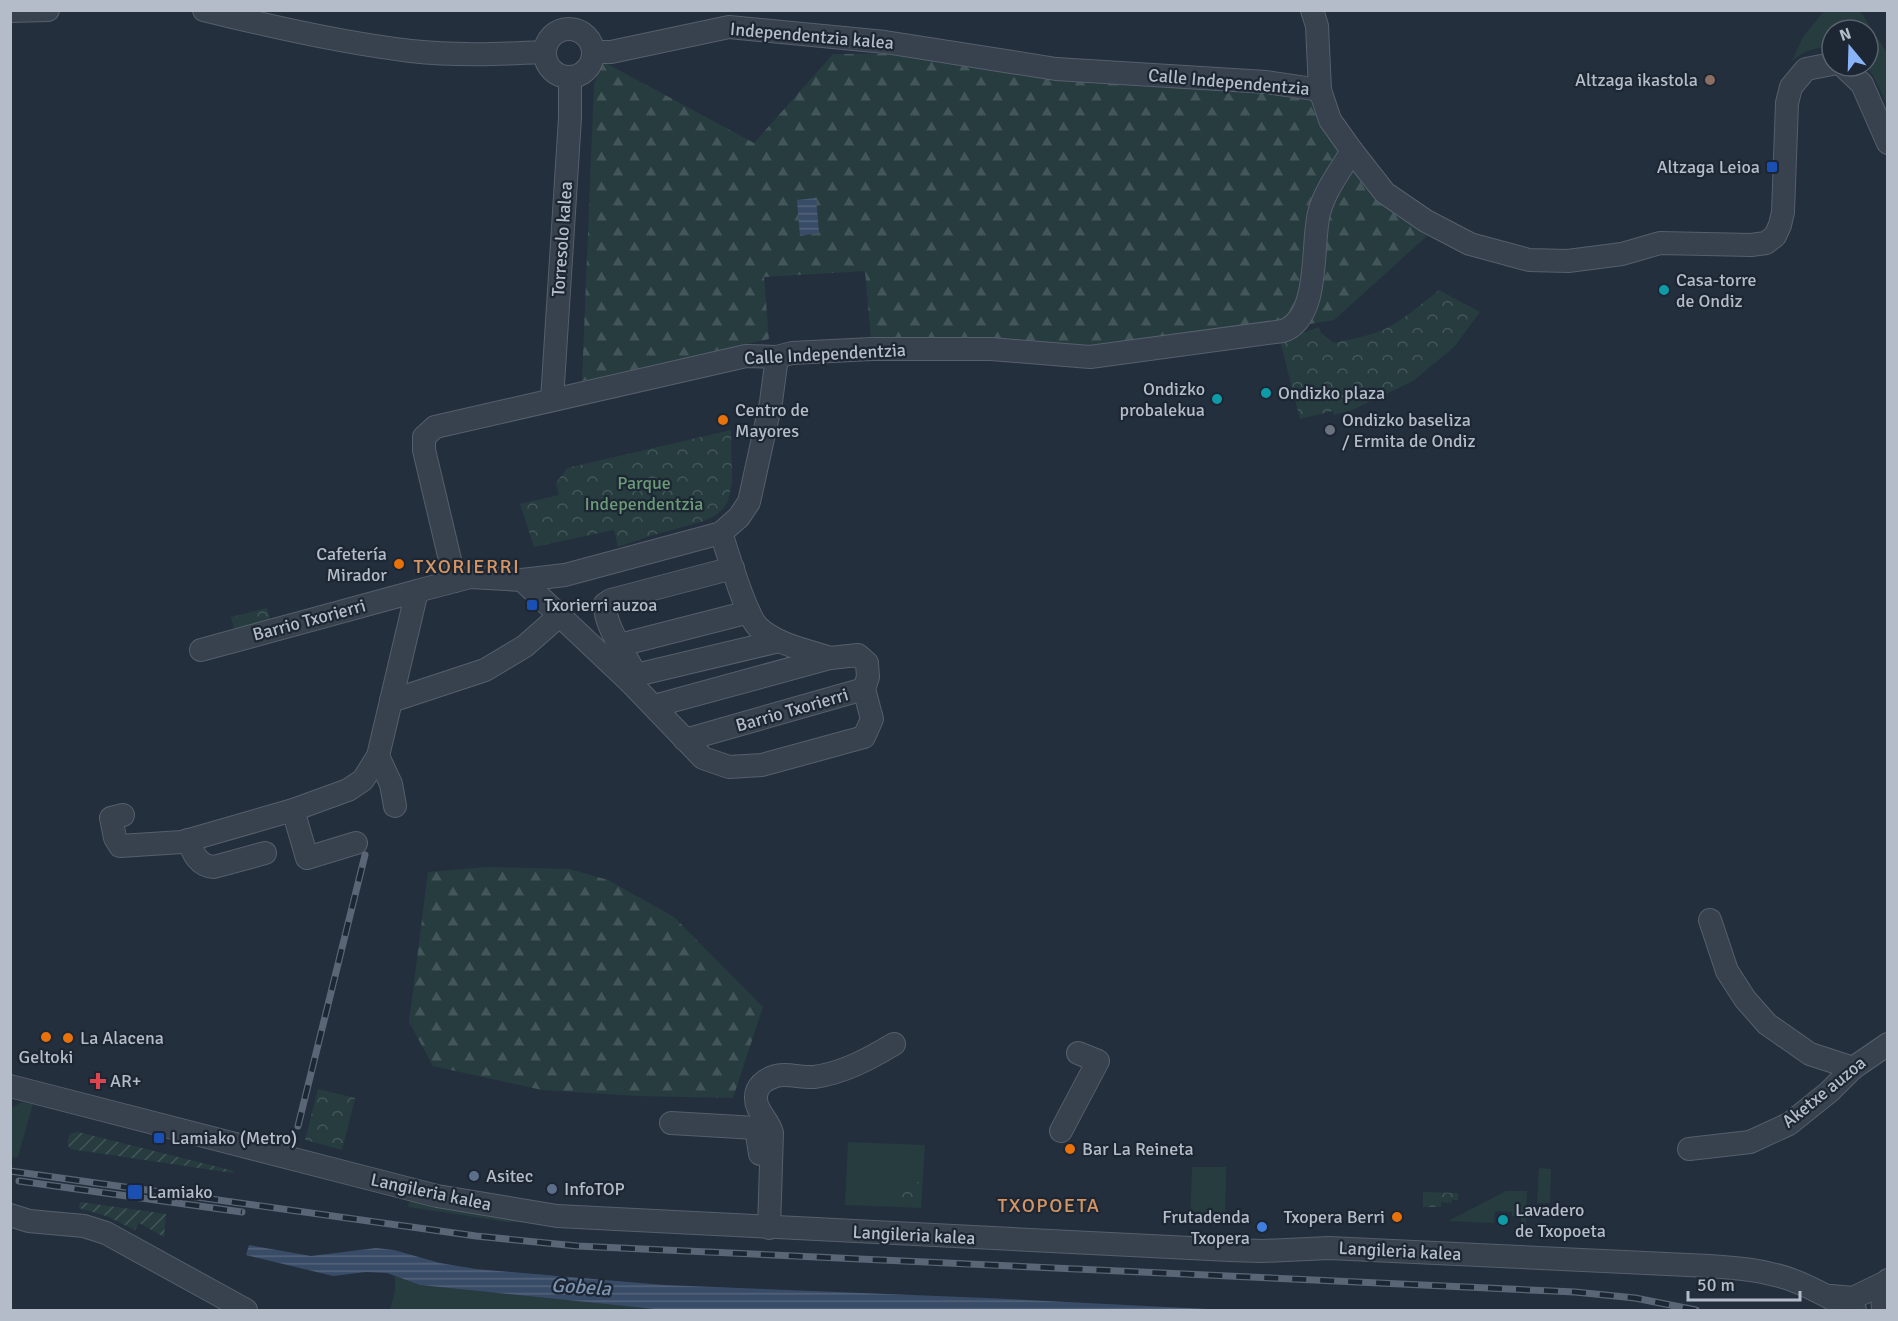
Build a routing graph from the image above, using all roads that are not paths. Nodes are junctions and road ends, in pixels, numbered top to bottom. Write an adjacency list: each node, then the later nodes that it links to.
1 (48, 10): 4 (street)
2 (204, 10): 6 (street)
3 (1312, 10): 12 (street)
4 (10, 11)
5 (562, 20): 6 (street); 7 (street)
6 (545, 52): 10 (street)
7 (594, 52): 8 (street, Independentzia kalea); 10 (street)
8 (1030, 64): 12 (street, Calle Independentzia)
9 (1820, 66): 14 (street)
10 (570, 78): 16 (street, Torresolo kalea)
11 (1856, 78): 13 (street)
12 (1320, 90): 14 (street)
13 (1887, 143)
14 (1352, 151): 15 (street, Calle Independentzia)
15 (777, 357): 16 (street, Calle Independentzia); 17 (street, Barrio Txorierri)
16 (552, 400): 20 (street, Calle Independentzia)
17 (721, 533): 18 (street, Barrio Txorierri); 19 (street, Barrio Txorierri)
18 (733, 568): 22 (street, Barrio Txorierri); 25 (street, Barrio Txorierri)
19 (522, 580): 20 (street, Barrio Txorierri); 23 (street, Barrio Txorierri)
20 (454, 581): 21 (street, Barrio Txorierri)
21 (417, 591): 26 (street, Barrio Txorierri); 30 (street)
22 (749, 612): 24 (street, Barrio Txorierri); 25 (street)
23 (559, 616): 28 (street, Barrio Txorierri); 30 (street)
24 (779, 641): 27 (street, Barrio Txorierri); 28 (street)
25 (620, 645): 28 (street, Barrio Txorierri)
26 (201, 650)
27 (830, 658): 29 (street, Barrio Txorierri); 31 (street, Barrio Txorierri)
28 (632, 678): 31 (street, Barrio Txorierri)
29 (864, 689): 32 (street, Barrio Txorierri); 32 (street, Barrio Txorierri)
30 (391, 701): 33 (street)
31 (654, 706): 32 (street, Barrio Txorierri)
32 (685, 740)
33 (378, 756): 34 (street); 35 (street)
34 (395, 806)
35 (293, 810): 37 (street); 38 (street)
36 (123, 815): 37 (street)
37 (188, 840): 39 (street)
38 (358, 852)
39 (265, 853)
40 (1710, 920): 44 (street)
41 (894, 1044): 50 (street)
42 (1887, 1044): 44 (street, Aketxe auzoa)
43 (1078, 1053): 47 (street)
44 (1852, 1068): 48 (street, Aketxe auzoa)
45 (10, 1086): 50 (street, Langileria kalea)
46 (671, 1123): 50 (street)
47 (1061, 1131)
48 (1689, 1149)
49 (10, 1215): 53 (street)
50 (764, 1227): 52 (street, Langileria kalea)
51 (1887, 1281): 52 (street, Langileria kalea); 55 (street)
52 (1828, 1296): 54 (street, Langileria kalea)
53 (246, 1311)
54 (1855, 1311)
55 (1883, 1311)

